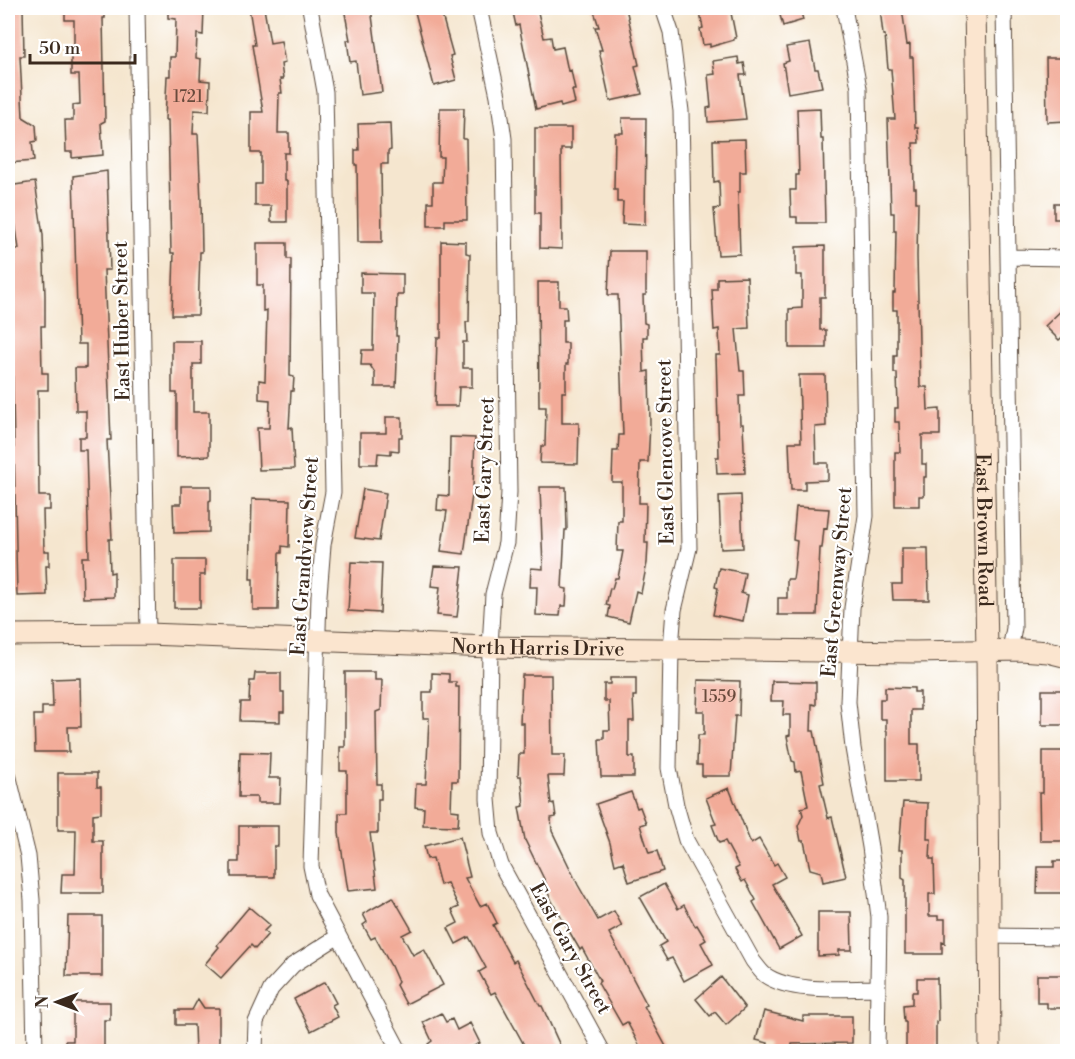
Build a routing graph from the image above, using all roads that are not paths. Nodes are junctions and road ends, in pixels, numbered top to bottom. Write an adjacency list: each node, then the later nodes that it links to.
1 (137, 8): 10 (street, East Huber Street)
2 (310, 8): 12 (street, East Grandview Street)
3 (479, 8): 13 (street, East Gary Street)
4 (663, 8): 14 (street, East Glencove Street)
5 (844, 8): 16 (street, East Greenway Street)
6 (975, 8): 17 (street, East Brown Road)
7 (1004, 8): 8 (street, East Brown Road)
8 (1008, 257): 9 (street); 15 (street, East Brown Road)
9 (1068, 258)
10 (148, 634): 11 (street, North Harris Drive); 12 (street, North Harris Drive)
11 (8, 635)
12 (319, 641): 13 (street, North Harris Drive); 22 (street, East Grandview Street)
13 (490, 647): 14 (street, North Harris Drive); 28 (street, East Gary Street)
14 (671, 648): 16 (street, North Harris Drive); 24 (street, East Glencove Street)
15 (1010, 650): 17 (street, North Harris Drive); 18 (street, North Harris Drive)
16 (850, 651): 17 (street, North Harris Drive); 24 (street, East Greenway Street)
17 (987, 651): 21 (street, East Brown Road)
18 (1068, 657)
19 (8, 774): 20 (street)
20 (11, 804): 25 (street)
21 (989, 936): 23 (street); 30 (street, East Brown Road)
22 (337, 937): 26 (street); 27 (street, East Grandview Street)
23 (1068, 937)
24 (876, 988): 29 (street, East Greenway Street)
25 (35, 1052)
26 (255, 1052)
27 (400, 1052)
28 (603, 1052)
29 (877, 1052)
30 (990, 1052)

